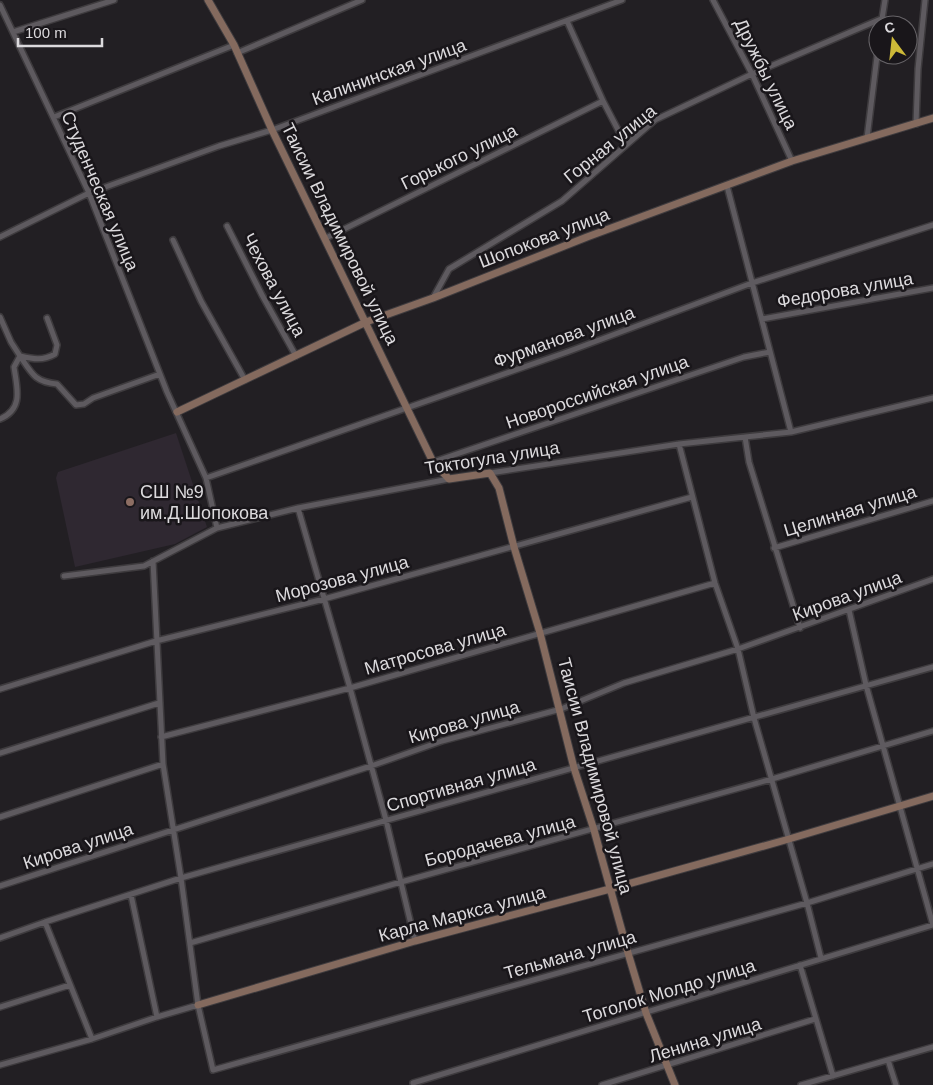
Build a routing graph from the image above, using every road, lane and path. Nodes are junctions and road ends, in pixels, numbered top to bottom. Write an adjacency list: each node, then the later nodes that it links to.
1 (114, 0): 14 (street)
2 (208, 0): 15 (street, Таисии Владимировой улица)
3 (362, 0): 16 (street)
4 (622, 0): 12 (street, Калининская улица)
5 (713, 0): 18 (street, Дружбы улица)
6 (885, 0): 9 (street)
7 (925, 0): 22 (street)
8 (0, 5): 10 (street, Студенческая улица)
9 (882, 15)
10 (7, 20): 11 (street); 14 (street, Студенческая улица)
11 (0, 22)
12 (566, 22): 19 (street); 23 (street, Калининская улица)
13 (868, 27): 18 (street, Горная улица)
14 (13, 32): 20 (street, Студенческая улица)
15 (234, 45): 16 (street, Таисии Владимировой улица); 20 (street)
16 (238, 53): 23 (street, Таисии Владимировой улица)
17 (876, 65): 24 (street)
18 (752, 74): 25 (street, Горная улица); 26 (street, Дружбы улица)
19 (603, 102): 25 (street); 32 (street, Горького улица)
20 (54, 117): 28 (street, Студенческая улица)
21 (933, 118): 22 (street, Шопокова улица)
22 (916, 124): 24 (street, Шопокова улица)
23 (272, 130): 28 (street, Калининская улица); 32 (street, Таисии Владимировой улица)
24 (867, 138): 26 (street, Шопокова улица)
25 (626, 145): 36 (street, Горная улица)
26 (792, 161): 27 (street, Шопокова улица)
27 (727, 186): 34 (street); 36 (street, Шопокова улица)
28 (89, 193): 31 (street, Калининская улица); 44 (street, Студенческая улица)
29 (933, 225): 34 (street, Фурманова улица)
30 (227, 226): 43 (street, Чехова улица)
31 (0, 236)
32 (326, 238): 40 (street, Таисии Владимировой улица)
33 (173, 240): 45 (street)
34 (752, 282): 39 (street); 47 (street, Фурманова улица)
35 (933, 288): 39 (street, Федорова улица)
36 (432, 298): 40 (street, Шопокова улица)
37 (0, 316): 42 (street)
38 (47, 318): 42 (street)
39 (762, 319): 41 (street)
40 (366, 322): 43 (street, Шопокова улица); 47 (street, Таисии Владимировой улица)
41 (770, 352): 50 (street); 53 (street, Новороссийская улица)
42 (20, 356): 44 (street); 49 (street)
43 (296, 356): 45 (street, Шопокова улица)
44 (160, 374): 48 (street, Студенческая улица)
45 (245, 380): 48 (street, Шопокова улица)
46 (933, 398): 50 (street, Токтогула улица)
47 (408, 409): 53 (street, Таисии Владимировой улица); 55 (street, Фурманова улица)
48 (176, 412): 55 (street)
49 (0, 419)
50 (791, 432): 51 (street, Токтогула улица)
51 (745, 437): 52 (street, Токтогула улица); 62 (street)
52 (679, 444): 54 (street, Токтогула улица); 57 (street)
53 (433, 462): 56 (street, Таисии Владимировой улица)
54 (490, 473): 56 (street, Токтогула улица); 61 (street, Таисии Владимировой улица)
55 (206, 478): 60 (street)
56 (449, 479): 59 (street, Токтогула улица)
57 (692, 497): 61 (street, Морозова улица); 66 (street)
58 (933, 501): 62 (street, Целинная улица)
59 (298, 508): 60 (street, Токтогула улица); 67 (street)
60 (217, 528): 63 (street, Токтогула улица)
61 (514, 547): 67 (street, Морозова улица); 70 (street, Таисии Владимировой улица)
62 (774, 548): 69 (street)
63 (153, 561): 64 (street, Токтогула улица); 71 (street)
64 (64, 576)
65 (933, 579): 68 (street, Кирова улица)
66 (715, 583): 70 (street, Матросова улица); 72 (street)
67 (324, 600): 71 (street, Морозова улица); 75 (street)
68 (849, 610): 69 (street, Кирова улица); 74 (street)
69 (800, 628): 72 (street, Кирова улица)
70 (540, 633): 75 (street, Матросова улица); 78 (street, Таисии Владимировой улица)
71 (156, 641): 76 (street, Морозова улица); 77 (street)
72 (738, 649): 78 (street, Кирова улица); 79 (street)
73 (933, 667): 74 (street, Спортивная улица)
74 (866, 685): 79 (street, Спортивная улица); 82 (street)
75 (350, 688): 81 (street, Матросова улица); 85 (street)
76 (0, 689)
77 (159, 703): 81 (street); 83 (street)
78 (560, 709): 85 (street, Кирова улица); 86 (street, Таисии Владимировой улица)
79 (754, 718): 86 (street, Спортивная улица); 87 (street)
80 (933, 731): 82 (street, Бородачева улица)
81 (161, 737): 84 (street)
82 (883, 745): 87 (street, Бородачева улица); 89 (street)
83 (0, 753)
84 (163, 764): 90 (street); 92 (street)
85 (371, 766): 91 (street); 92 (street, Кирова улица)
86 (574, 768): 91 (street, Спортивная улица); 93 (street, Таисии Владимировой улица)
87 (772, 779): 93 (street, Бородачева улица); 94 (street)
88 (933, 796): 89 (street, Карла Маркса улица)
89 (900, 806): 94 (street, Карла Маркса улица); 96 (street)
90 (0, 817)
91 (386, 820): 97 (street, Спортивная улица); 98 (street)
92 (174, 829): 97 (street); 99 (street, Кирова улица)
93 (594, 830): 98 (street, Бородачева улица); 100 (street, Таисии Владимировой улица)
94 (789, 839): 100 (street, Карла Маркса улица); 102 (street)
95 (933, 864): 96 (street, Тельмана улица)
96 (918, 869): 102 (street, Тельмана улица); 104 (street)
97 (181, 878): 101 (street, Спортивная улица); 107 (street)
98 (401, 882): 106 (street); 107 (street, Бородачева улица)
99 (0, 886)
100 (610, 889): 106 (street, Карла Маркса улица); 108 (street, Таисии Владимировой улица)
101 (131, 895): 103 (street, Спортивная улица); 115 (street)
102 (807, 903): 108 (street, Тельмана улица); 109 (street)
103 (45, 922): 105 (street, Спортивная улица); 111 (street)
104 (933, 925): 109 (street, Тоголок Молдо улица)
105 (0, 938)
106 (415, 941): 112 (street, Карла Маркса улица)
107 (190, 943): 112 (street)
108 (628, 953): 112 (street, Тельмана улица); 114 (street, Таисии Владимировой улица)
109 (821, 958): 110 (street, Тоголок Молдо улица)
110 (800, 965): 114 (street, Тоголок Молдо улица); 116 (street)
111 (70, 985): 113 (street); 117 (street)
112 (198, 1005): 115 (street, Карла Маркса улица)
113 (0, 1007)
114 (646, 1013): 121 (street, Таисии Владимировой улица); 123 (street, Тоголок Молдо улица)
115 (157, 1017): 117 (street, Карла Маркса улица)
116 (815, 1019): 121 (street, Ленина улица); 122 (street)
117 (92, 1039): 120 (street, Карла Маркса улица)
118 (933, 1047): 119 (street)
119 (888, 1060): 122 (street); 127 (street)
120 (0, 1065)
121 (667, 1066): 124 (street, Ленина улица); 125 (street, Таисии Владимировой улица)
122 (833, 1076): 126 (street)
123 (413, 1083)
124 (602, 1085)
125 (675, 1085)
126 (801, 1085)
127 (896, 1085)

